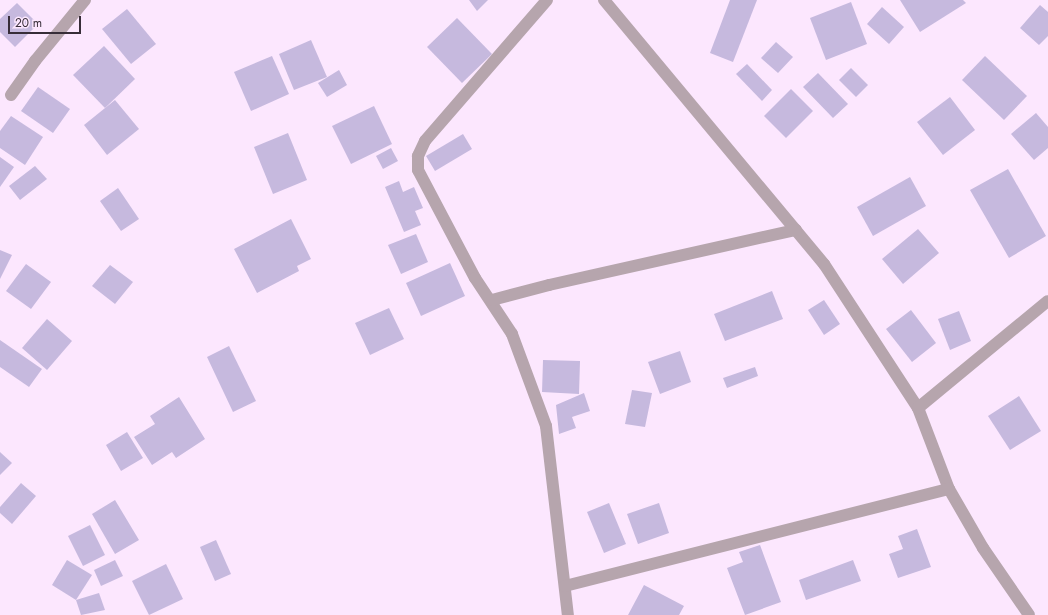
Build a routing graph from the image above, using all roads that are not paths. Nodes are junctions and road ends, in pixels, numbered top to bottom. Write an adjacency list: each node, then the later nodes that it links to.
1 (85, 0): 4 (street)
2 (547, 0): 6 (street)
3 (604, 0): 5 (street)
4 (11, 94)
5 (796, 230): 6 (street); 8 (street)
6 (492, 300): 10 (street)
7 (1048, 301): 8 (street)
8 (918, 408): 9 (street)
9 (950, 489): 10 (street); 12 (street)
10 (565, 586): 11 (street)
11 (568, 615)
12 (1029, 615)

